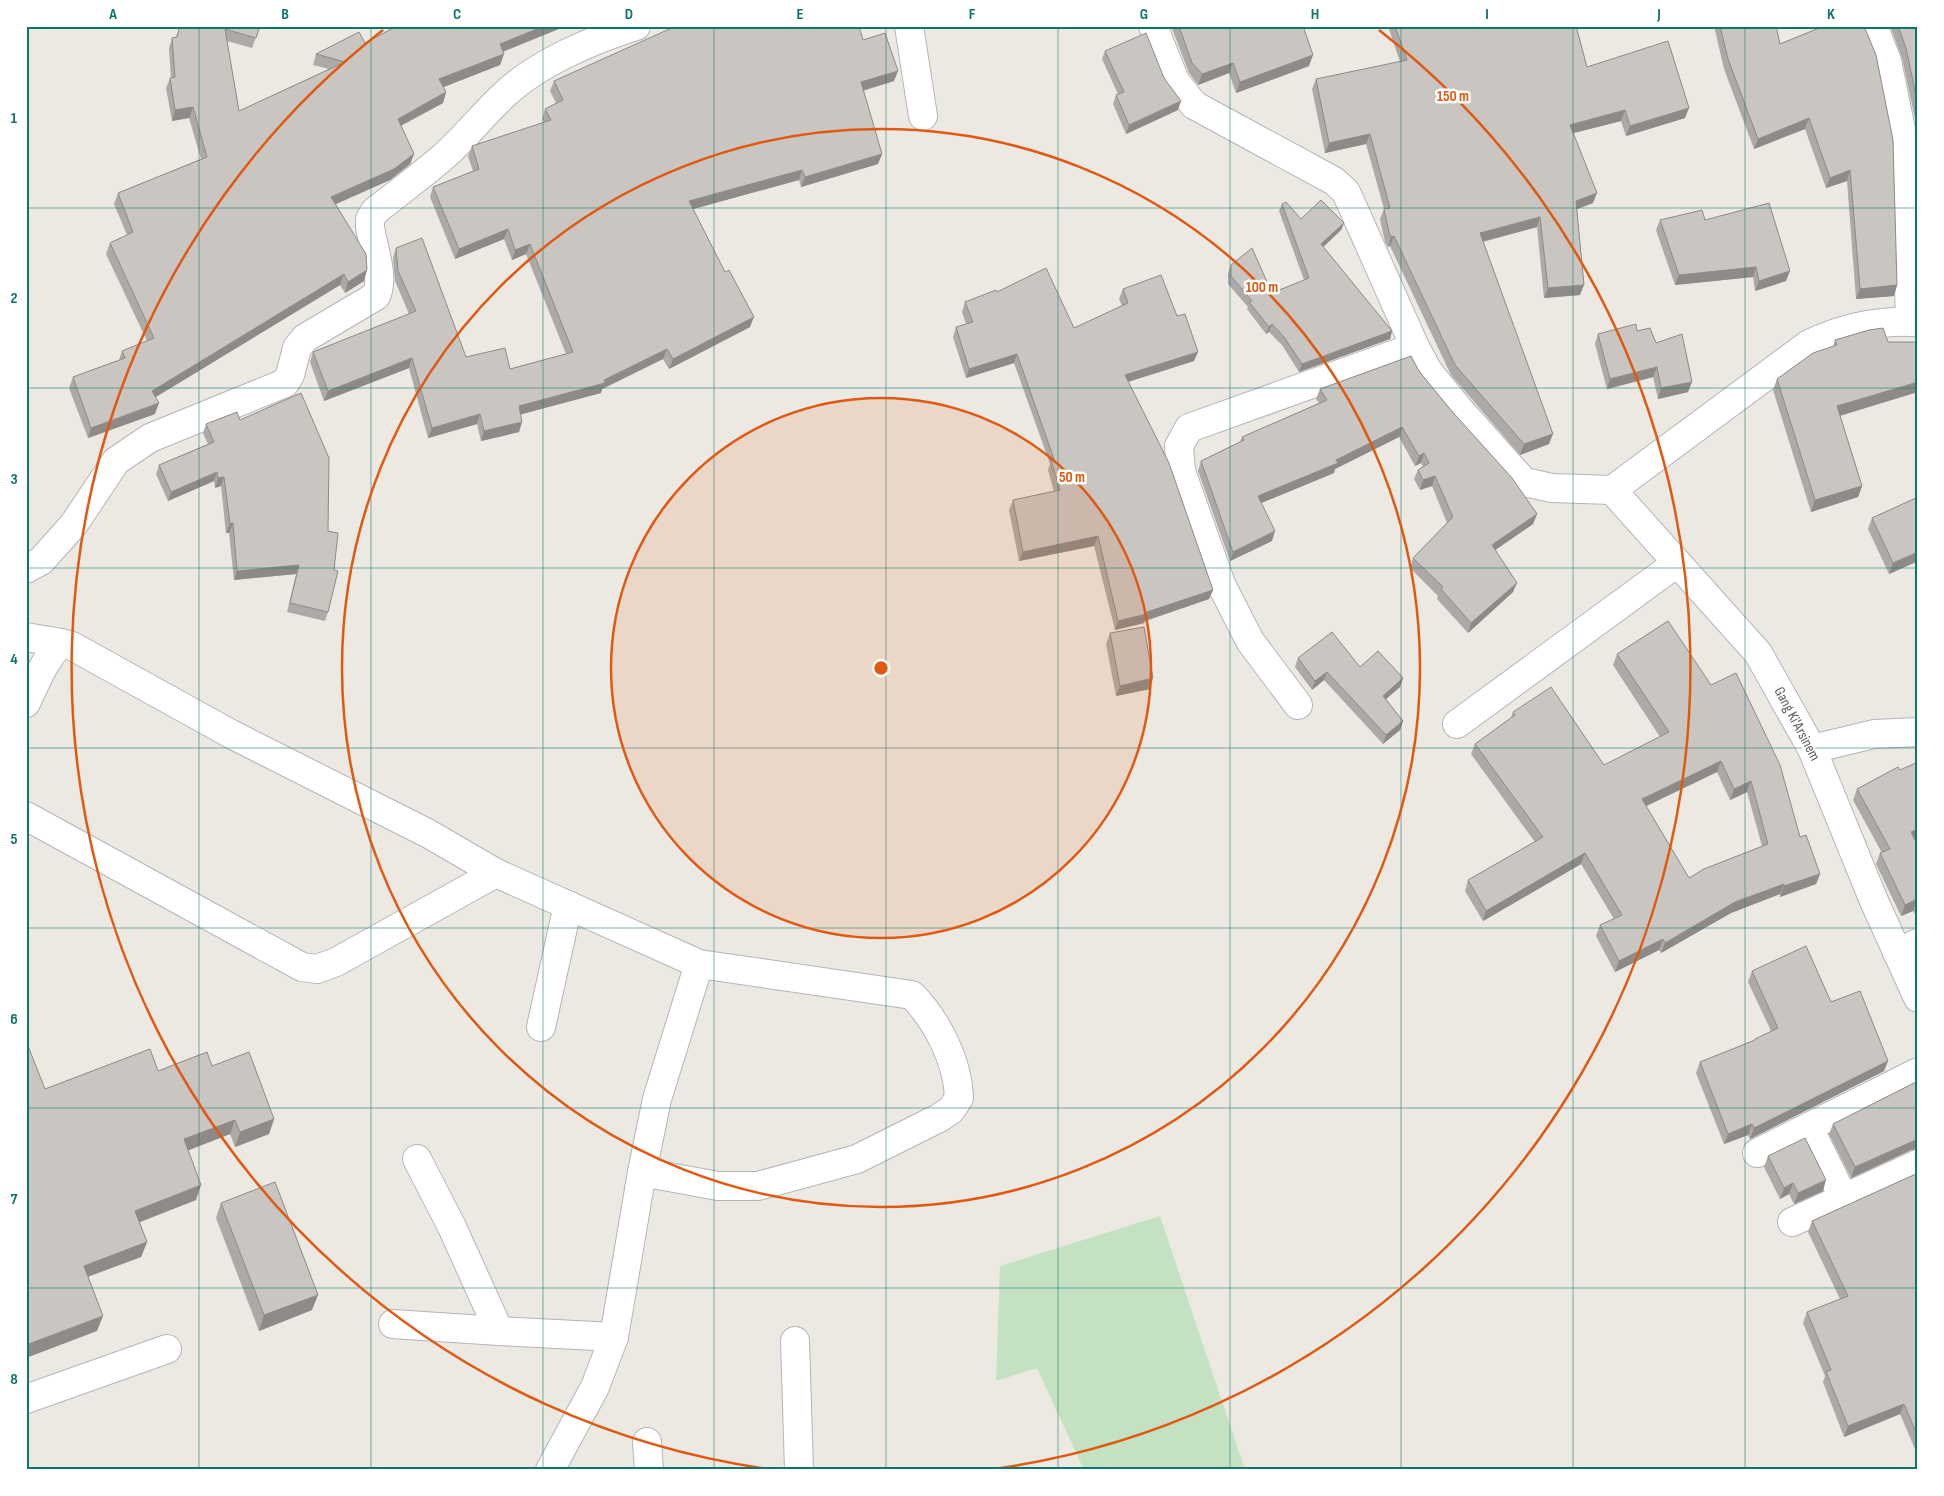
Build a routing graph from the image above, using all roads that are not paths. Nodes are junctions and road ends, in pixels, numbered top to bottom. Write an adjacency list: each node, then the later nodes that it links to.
1 (636, 26): 10 (street)
2 (909, 26): 5 (street)
3 (1153, 26): 7 (street)
4 (1873, 26): 6 (street)
5 (923, 116)
6 (1914, 322): 8 (street)
7 (1415, 347): 8 (street); 14 (street)
8 (1612, 490): 9 (street, Gang Ki'Arsinem)
9 (1677, 563): 15 (street); 17 (street, Gang Ki'Arsinem)
10 (34, 565)
11 (26, 637): 12 (street)
12 (61, 643): 13 (street); 19 (street)
13 (26, 703)
14 (1298, 705)
15 (1457, 724)
16 (1918, 732): 17 (street)
17 (1812, 749): 21 (street, Gang Ki'Arsinem)
18 (26, 816): 19 (street)
19 (496, 873): 20 (street)
20 (568, 905): 22 (street); 24 (street)
21 (1907, 948): 23 (street, Gang Ki'Arsinem)
22 (699, 964): 30 (street); 30 (street)
23 (1918, 998)
24 (542, 1027)
25 (1918, 1072): 26 (street)
26 (1809, 1128): 27 (street); 31 (street)
27 (1757, 1154)
28 (417, 1159): 34 (street)
29 (1918, 1164): 31 (street)
30 (642, 1172): 35 (street)
31 (1844, 1199): 32 (street)
32 (1792, 1222)
33 (393, 1324): 34 (street)
34 (499, 1331): 35 (street)
35 (614, 1336): 40 (street)
36 (795, 1341): 42 (street)
37 (167, 1349): 38 (street)
38 (26, 1399)
39 (648, 1442): 41 (street)
40 (550, 1470)
41 (648, 1470)
42 (799, 1470)

